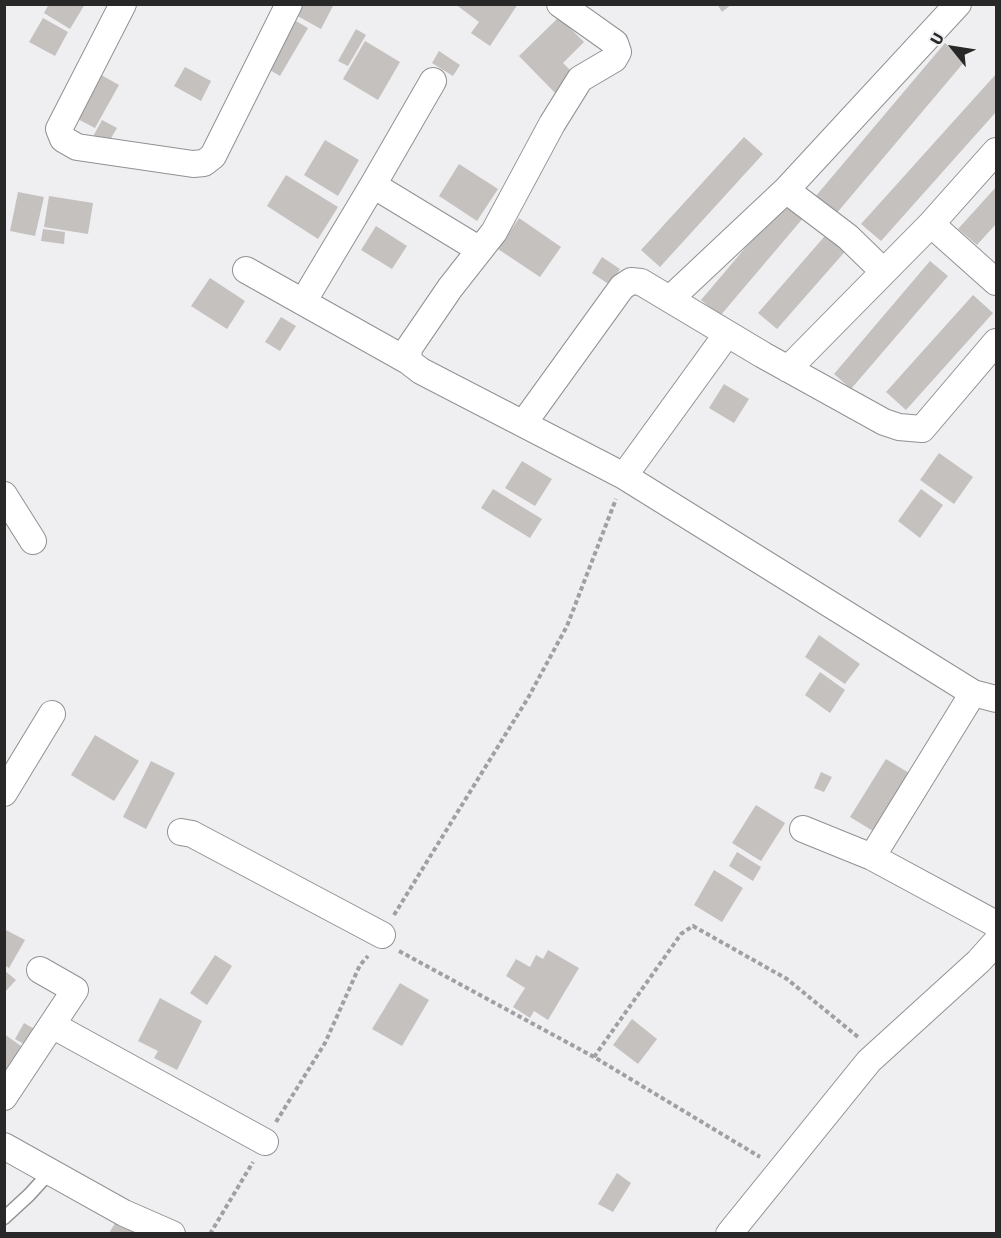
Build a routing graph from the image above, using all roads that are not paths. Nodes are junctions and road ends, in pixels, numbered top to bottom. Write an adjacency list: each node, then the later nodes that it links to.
1 (123, 4): 2 (street)
2 (289, 4)
3 (560, 4): 10 (street)
4 (958, 4): 8 (street)
5 (433, 81): 7 (street)
6 (996, 151): 9 (street)
7 (373, 185): 10 (street); 15 (street)
8 (786, 190): 12 (street); 14 (street)
9 (931, 224): 12 (street); 13 (street)
10 (480, 250): 18 (street)
11 (246, 270): 15 (street)
12 (883, 271): 19 (street)
13 (996, 282)
14 (670, 299): 16 (street); 20 (street)
15 (303, 302): 18 (street)
16 (727, 334): 19 (street); 21 (street)
17 (996, 342): 19 (street)
18 (408, 361): 20 (street)
19 (788, 369)
20 (523, 424): 21 (street)
21 (624, 476): 24 (street)
22 (4, 495): 23 (street)
23 (4, 526)
24 (985, 696): 29 (street)
25 (52, 714): 26 (street)
26 (4, 794)
27 (803, 829): 29 (street)
28 (181, 832): 31 (street)
29 (872, 857): 30 (street)
30 (996, 924)
31 (379, 941)
32 (996, 942): 41 (street)
33 (40, 970): 34 (street)
34 (52, 1025): 35 (street); 36 (street)
35 (4, 1097)
36 (265, 1142)
37 (4, 1146): 38 (street)
38 (51, 1171): 39 (lane); 40 (street)
39 (4, 1218)
40 (172, 1233)
41 (729, 1233)

